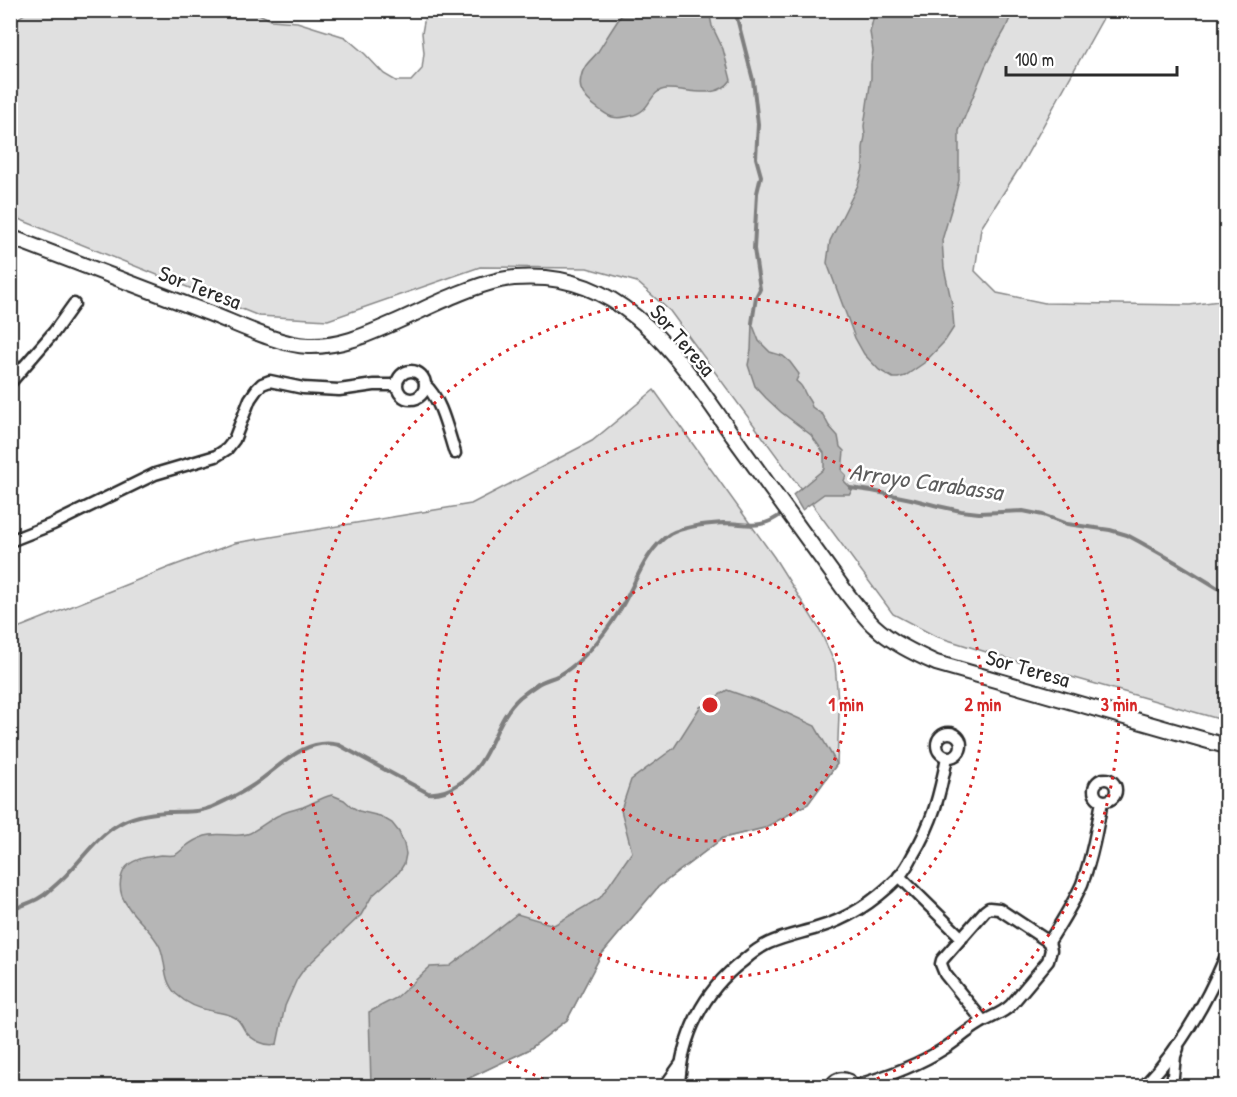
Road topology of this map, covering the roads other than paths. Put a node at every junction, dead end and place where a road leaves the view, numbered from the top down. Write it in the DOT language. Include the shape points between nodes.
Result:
graph roads {
  1 [pos="10,237"];
  2 [pos="74,304"];
  3 [pos="10,383"];
  4 [pos="425,384"];
  5 [pos="396,385"];
  6 [pos="455,453"];
  7 [pos="10,541"];
  8 [pos="1227,746"];
  9 [pos="947,757"];
  10 [pos="1102,801"];
  11 [pos="900,876"];
  12 [pos="962,938"];
  13 [pos="1049,942"];
  14 [pos="1227,956"];
  15 [pos="982,1021"];
  16 [pos="1181,1039"];
  17 [pos="680,1065"];
  18 [pos="1146,1084"];
  19 [pos="665,1086"];
  20 [pos="679,1086"];
  21 [pos="831,1086"];
  22 [pos="854,1086"];
  23 [pos="1163,1086"];
  24 [pos="1172,1086"];
  1 -- 8 [label="street, Sor Teresa" via="255,331 305,346 335,345 359,338 464,292 508,278 554,279 588,287 640,319 677,359 848,595 885,635 936,663"];
  2 -- 3 [label="street"];
  4 -- 5 [label="street" via="421,375 411,371 401,375"];
  4 -- 5 [label="street" via="421,395 411,399 401,395"];
  4 -- 6 [label="street" via="439,405"];
  5 -- 7 [label="street" via="339,390 270,381 262,384 250,399 234,440 216,456 155,474"];
  9 -- 11 [label="street" via="932,819"];
  10 -- 13 [label="street" via="1084,876 1071,907"];
  11 -- 12 [label="street"];
  11 -- 17 [label="street" via="851,914 768,943 736,966 702,1004"];
  12 -- 13 [label="street" via="985,910 995,908"];
  12 -- 15 [label="street" via="942,960 942,970"];
  13 -- 15 [label="street" via="1048,961 1011,1005"];
  14 -- 16 [label="street" via="1202,1008"];
  15 -- 22 [label="street" via="926,1059"];
  16 -- 18 [label="street"];
  16 -- 24 [label="street"];
  17 -- 19 [label="street"];
  17 -- 20 [label="street"];
  18 -- 23 [label="street"];
  21 -- 22 [label="street" via="841,1078"];
}
